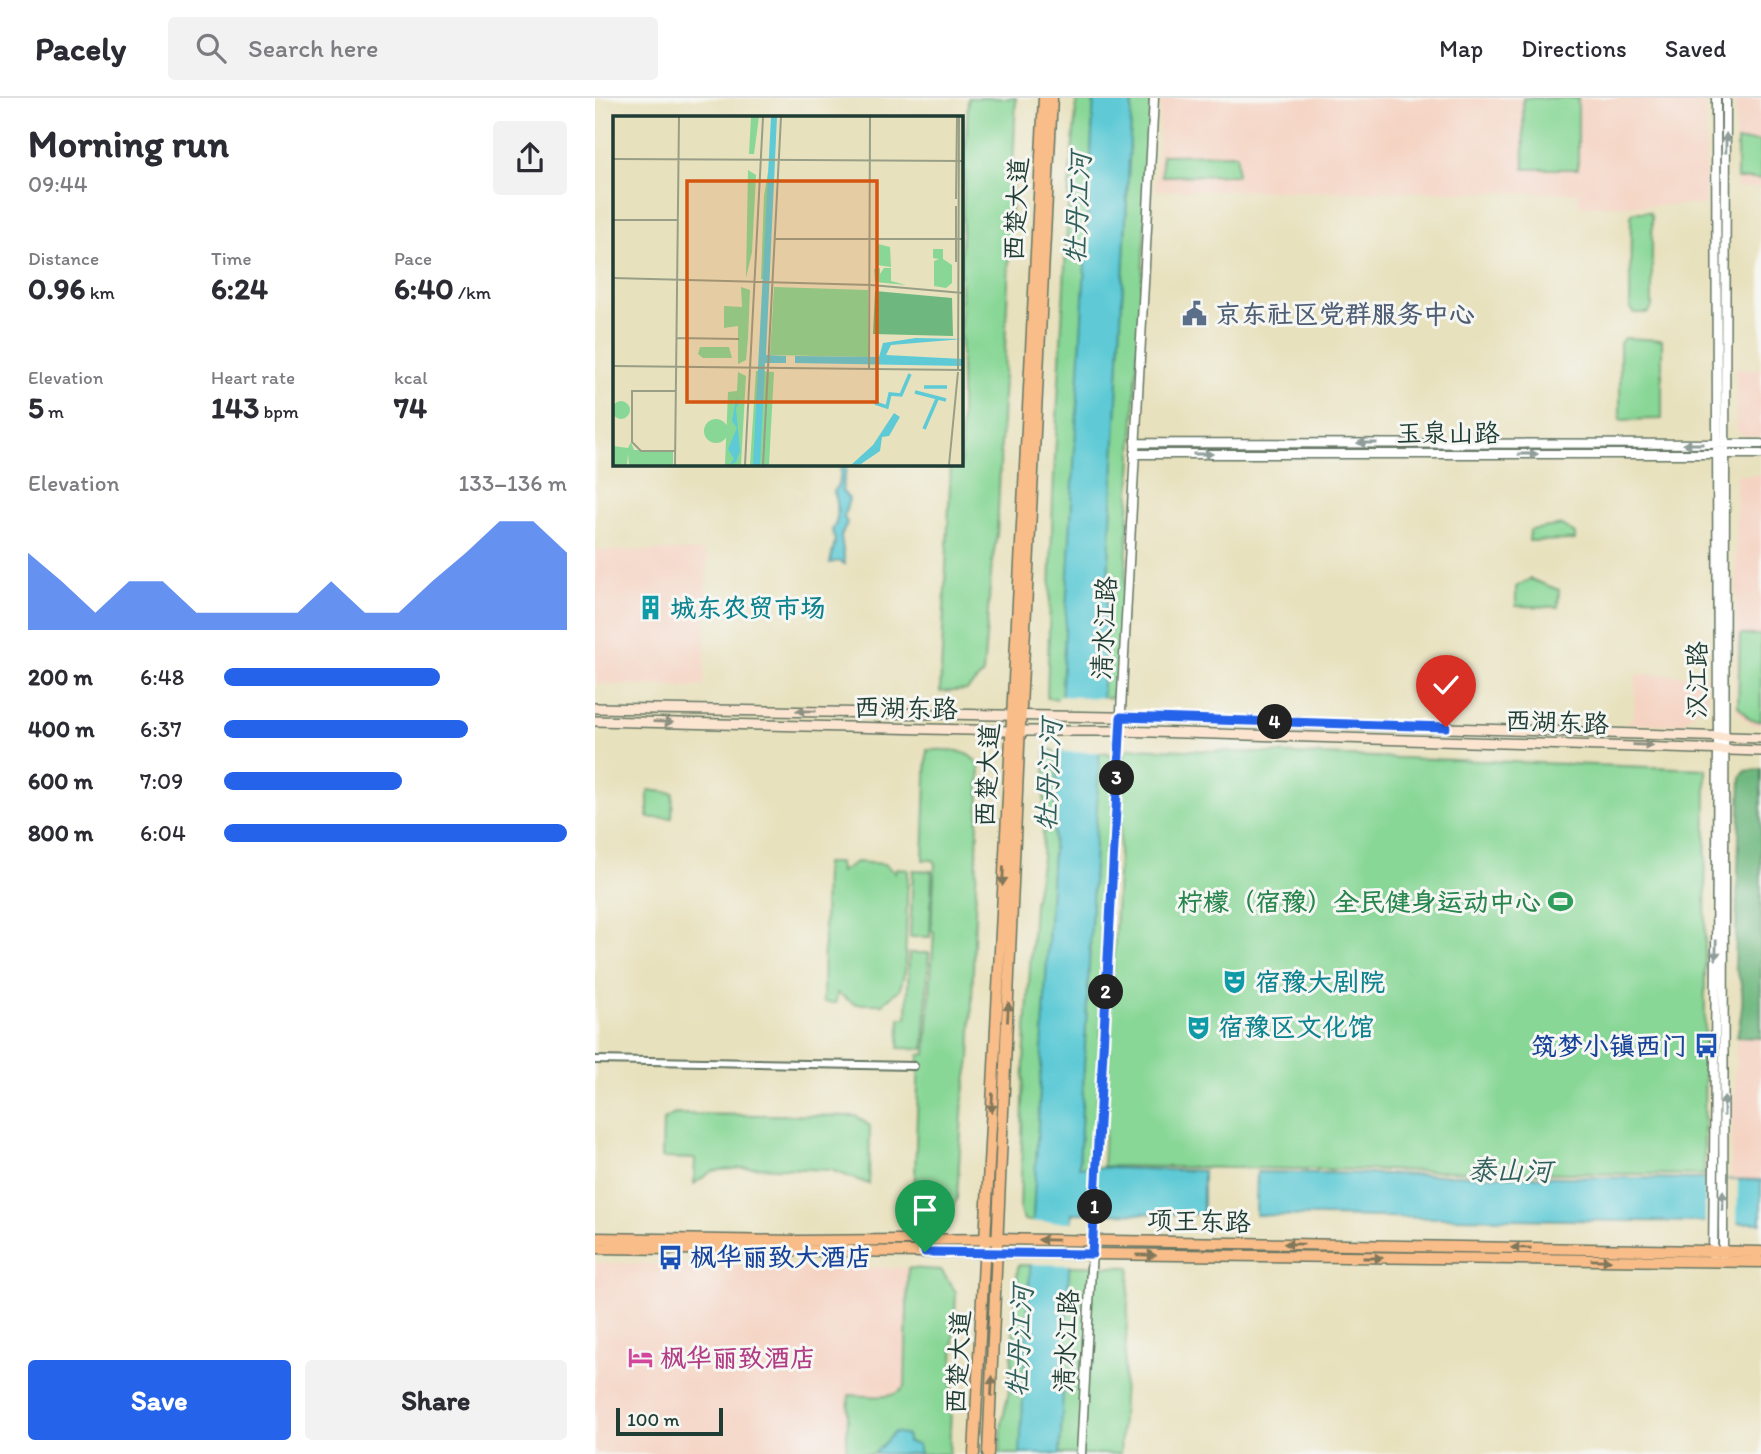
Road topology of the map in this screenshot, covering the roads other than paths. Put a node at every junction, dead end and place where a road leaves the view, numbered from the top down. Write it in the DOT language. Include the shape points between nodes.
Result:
graph roads {
  1 [pos="1044,98"];
  2 [pos="1052,98"];
  3 [pos="1154,98"];
  4 [pos="1716,98"];
  5 [pos="1726,98"];
  6 [pos="1135,443"];
  7 [pos="1722,444"];
  8 [pos="1761,444"];
  9 [pos="1134,454"];
  10 [pos="1722,454"];
  11 [pos="1761,454"];
  12 [pos="595,707"];
  13 [pos="1016,714"];
  14 [pos="1121,717"];
  15 [pos="595,722"];
  16 [pos="1015,731"];
  17 [pos="1120,731"];
  18 [pos="1722,735"];
  19 [pos="1761,738"];
  20 [pos="1722,747"];
  21 [pos="1761,751"];
  22 [pos="595,1060"];
  23 [pos="914,1066"];
  24 [pos="595,1238"];
  25 [pos="985,1239"];
  26 [pos="997,1239"];
  27 [pos="1093,1241"];
  28 [pos="595,1248"];
  29 [pos="1761,1252"];
  30 [pos="985,1253"];
  31 [pos="998,1254"];
  32 [pos="1092,1254"];
  33 [pos="1718,1257"];
  34 [pos="1761,1262"];
  35 [pos="974,1454"];
  36 [pos="988,1454"];
  37 [pos="1081,1454"];
  1 -- 13 [label="main road, 西楚大道"];
  2 -- 13 [label="main road, 西楚大道"];
  3 -- 6 [label="street, 清水江路"];
  4 -- 7 [label="street, 汉江路"];
  7 -- 5 [label="street, 汉江路, one-way"];
  7 -- 6 [label="street, 玉泉山路, one-way"];
  6 -- 9 [label="street, 清水江路"];
  7 -- 8 [label="street, 玉泉山路"];
  7 -- 10 [label="street, 汉江路"];
  9 -- 10 [label="street, 玉泉山路, one-way"];
  9 -- 14 [label="street, 清水江路"];
  10 -- 11 [label="street, 玉泉山路"];
  10 -- 18 [label="street, 汉江路"];
  13 -- 12 [label="main road, 西湖东路, one-way"];
  13 -- 14 [label="main road, 西湖东路"];
  13 -- 16 [label="main road, 西楚大道"];
  14 -- 17 [label="street, 清水江路"];
  14 -- 18 [label="main road, 西湖东路"];
  15 -- 16 [label="main road, 西湖东路, one-way"];
  16 -- 17 [label="main road, 西湖东路"];
  16 -- 25 [label="main road, 西楚大道, one-way"];
  26 -- 16 [label="main road, 西楚大道, one-way"];
  17 -- 20 [label="main road, 西湖东路, one-way"];
  17 -- 27 [label="street, 清水江路"];
  18 -- 19 [label="main road, 西湖东路"];
  18 -- 20 [label="street, 汉江路"];
  20 -- 21 [label="main road, 西湖东路"];
  33 -- 20 [label="street, 汉江路, one-way" via="1724,1174"];
  20 -- 33 [label="street, 汉江路, one-way" via="1713,1175"];
  22 -- 23 [label="street"];
  24 -- 25 [label="main road, 项王东路"];
  25 -- 26 [label="main road, 项王东路"];
  25 -- 30 [label="main road, 西楚大道"];
  27 -- 26 [label="main road, 项王东路, one-way"];
  26 -- 31 [label="main road, 西楚大道"];
  27 -- 32 [label="street, 清水江路"];
  33 -- 27 [label="main road, 项王东路, one-way"];
  28 -- 30 [label="main road, 项王东路"];
  29 -- 33 [label="main road, 项王东路"];
  30 -- 31 [label="main road, 项王东路"];
  30 -- 35 [label="main road, 西楚大道"];
  31 -- 32 [label="main road, 项王东路"];
  36 -- 31 [label="main road, 西楚大道, one-way"];
  32 -- 33 [label="main road, 项王东路, one-way"];
  32 -- 37 [label="street, 清水江路"];
  33 -- 34 [label="main road, 项王东路"];
}
